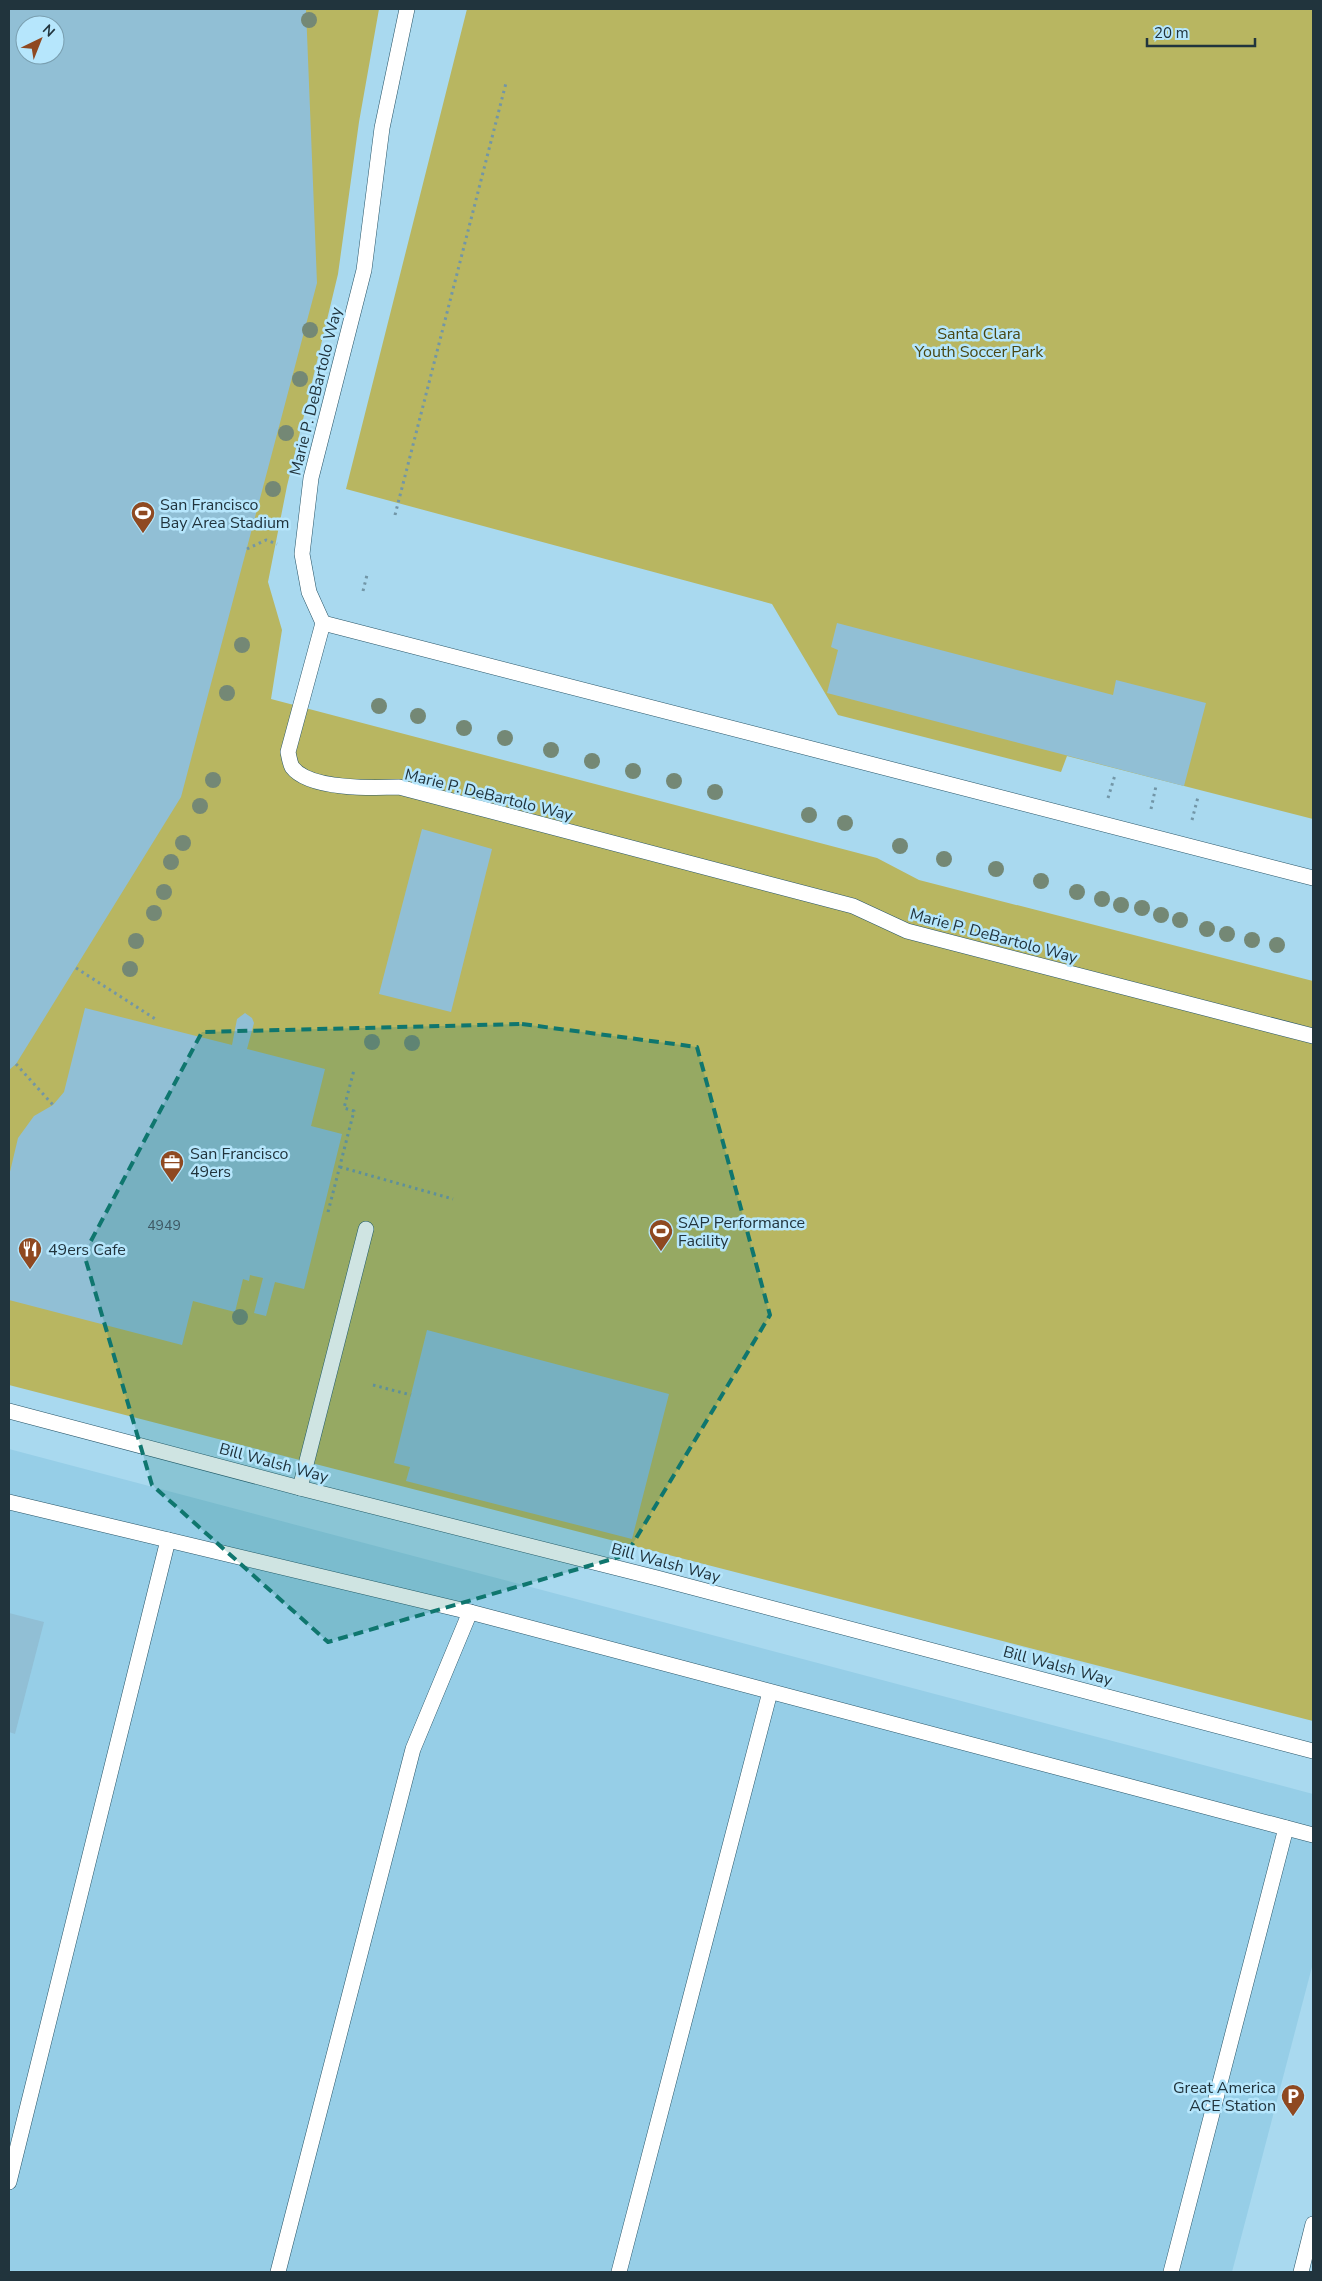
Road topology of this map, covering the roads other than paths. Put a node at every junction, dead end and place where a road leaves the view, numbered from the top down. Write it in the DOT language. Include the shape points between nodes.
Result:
graph roads {
  1 [pos="407,9"];
  2 [pos="323,623"];
  3 [pos="1313,878"];
  4 [pos="1313,1036"];
  5 [pos="366,1228"];
  6 [pos="9,1411"];
  7 [pos="300,1488"];
  8 [pos="9,1502"];
  9 [pos="168,1540"];
  10 [pos="470,1612"];
  11 [pos="770,1692"];
  12 [pos="1313,1751"];
  13 [pos="1286,1828"];
  14 [pos="1313,1835"];
  15 [pos="9,2182"];
  16 [pos="1313,2224"];
  17 [pos="278,2272"];
  18 [pos="619,2272"];
  19 [pos="1171,2272"];
  20 [pos="1301,2272"];
  1 -- 2 [label="lane, Marie P. DeBartolo Way" via="382,128 364,270 311,478 302,554 309,592"];
  2 -- 3 [label="lane"];
  2 -- 4 [label="lane, Marie P. DeBartolo Way" via="288,752 291,766 302,776 348,788 399,787 854,906 907,931"];
  5 -- 7 [label="lane"];
  6 -- 7 [label="lane, Bill Walsh Way"];
  7 -- 12 [label="lane, Bill Walsh Way" via="657,1578"];
  8 -- 9 [label="lane"];
  9 -- 10 [label="lane"];
  9 -- 15 [label="lane"];
  10 -- 11 [label="lane"];
  10 -- 17 [label="lane" via="413,1749"];
  11 -- 13 [label="lane"];
  11 -- 18 [label="lane"];
  13 -- 14 [label="lane"];
  13 -- 19 [label="lane"];
  16 -- 20 [label="lane"];
}
